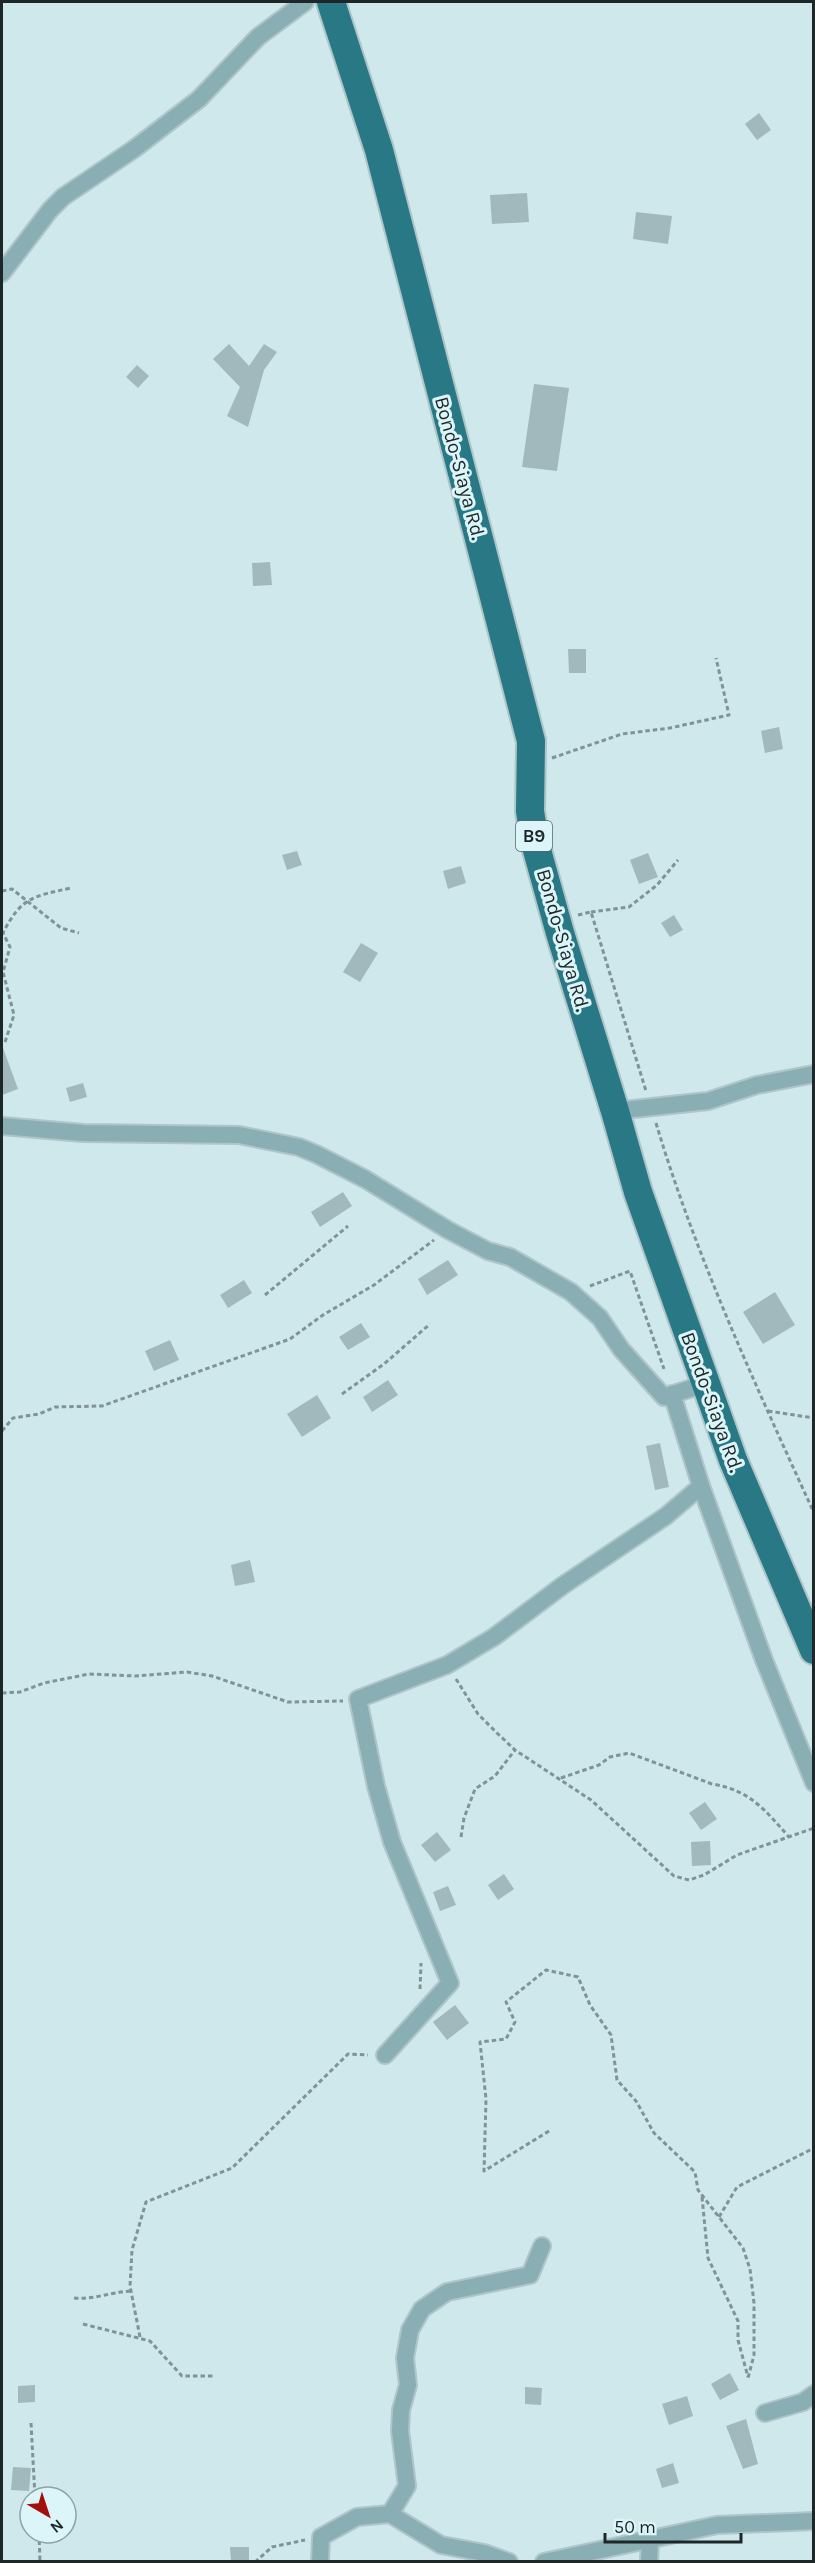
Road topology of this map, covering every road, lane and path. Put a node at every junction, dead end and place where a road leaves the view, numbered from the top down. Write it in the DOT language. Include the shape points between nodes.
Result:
graph roads {
  1 [pos="305,2"];
  2 [pos="331,2"];
  3 [pos="2,273"];
  4 [pos="716,658"];
  5 [pos="531,765"];
  6 [pos="678,860"];
  7 [pos="71,888"];
  8 [pos="2,891"];
  9 [pos="28,900"];
  10 [pos="591,912"];
  11 [pos="556,920"];
  12 [pos="79,933"];
  13 [pos="5,1042"];
  14 [pos="813,1074"];
  15 [pos="651,1107"];
  16 [pos="615,1111"];
  17 [pos="2,1126"];
  18 [pos="348,1226"];
  19 [pos="448,1230"];
  20 [pos="571,1292"];
  21 [pos="265,1295"];
  22 [pos="430,1324"];
  23 [pos="705,1384"];
  24 [pos="342,1394"];
  25 [pos="672,1394"];
  26 [pos="768,1412"];
  27 [pos="813,1418"];
  28 [pos="2,1431"];
  29 [pos="701,1486"];
  30 [pos="813,1513"];
  31 [pos="813,1650"];
  32 [pos="447,1665"];
  33 [pos="2,1694"];
  34 [pos="358,1699"];
  35 [pos="515,1750"];
  36 [pos="560,1779"];
  37 [pos="813,1784"];
  38 [pos="813,1827"];
  39 [pos="461,1837"];
  40 [pos="789,1837"];
  41 [pos="432,1939"];
  42 [pos="419,2018"];
  43 [pos="385,2055"];
  44 [pos="549,2131"];
  45 [pos="813,2148"];
  46 [pos="702,2195"];
  47 [pos="719,2217"];
  48 [pos="542,2246"];
  49 [pos="130,2291"];
  50 [pos="74,2298"];
  51 [pos="83,2324"];
  52 [pos="140,2337"];
  53 [pos="214,2376"];
  54 [pos="813,2394"];
  55 [pos="765,2413"];
  56 [pos="31,2423"];
  57 [pos="34,2485"];
  58 [pos="390,2514"];
  59 [pos="813,2521"];
  60 [pos="321,2537"];
  61 [pos="650,2538"];
  62 [pos="39,2545"];
  63 [pos="40,2562"];
  64 [pos="255,2562"];
  65 [pos="320,2562"];
  66 [pos="509,2562"];
  67 [pos="544,2562"];
  68 [pos="649,2562"];
  1 -- 3 [label="street" via="258,36 199,99 63,197"];
  2 -- 5 [label="highway, Bondo-Siaya Rd. / B9" via="379,150 531,741"];
  4 -- 5 [label="path" via="729,715 622,735"];
  5 -- 11 [label="highway, Bondo-Siaya Rd. / B9" via="530,811 535,843"];
  6 -- 10 [label="path" via="657,885 629,907"];
  7 -- 9 [label="path"];
  8 -- 9 [label="path" via="12,889"];
  9 -- 12 [label="path" via="62,928"];
  9 -- 13 [label="path" via="11,916 3,933 10,948 3,972 14,1015"];
  10 -- 11 [label="path"];
  10 -- 15 [label="path"];
  11 -- 16 [label="highway, Bondo-Siaya Rd. / B9"];
  14 -- 15 [label="street" via="757,1085 708,1101"];
  15 -- 16 [label="street"];
  15 -- 26 [label="path" via="676,1190"];
  16 -- 23 [label="highway, Bondo-Siaya Rd. / B9" via="638,1192"];
  17 -- 19 [label="street" via="82,1133 239,1135 299,1147 365,1179"];
  18 -- 21 [label="path"];
  19 -- 20 [label="street" via="488,1251 510,1257"];
  19 -- 28 [label="path" via="374,1285 290,1339 102,1406 54,1407 13,1419"];
  20 -- 25 [label="street" via="600,1318 621,1349 664,1397"];
  20 -- 25 [label="path" via="630,1271"];
  22 -- 24 [label="path"];
  23 -- 25 [label="street"];
  23 -- 31 [label="highway, Bondo-Siaya Rd. / B9" via="758,1525"];
  25 -- 29 [label="street"];
  26 -- 27 [label="path"];
  26 -- 30 [label="path"];
  29 -- 32 [label="street" via="666,1516 494,1637"];
  29 -- 37 [label="street"];
  32 -- 34 [label="street"];
  32 -- 35 [label="path" via="477,1714"];
  33 -- 34 [label="path" via="89,1674 187,1672 212,1676 288,1702"];
  34 -- 41 [label="street" via="392,1842"];
  35 -- 36 [label="path"];
  35 -- 39 [label="path" via="495,1776 475,1789"];
  36 -- 40 [label="path" via="629,1753 756,1800"];
  36 -- 40 [label="path" via="622,1827 674,1876 688,1880 736,1855"];
  38 -- 40 [label="path"];
  41 -- 42 [label="path" via="422,1962"];
  41 -- 42 [label="street" via="450,1983"];
  42 -- 43 [label="street"];
  43 -- 49 [label="path" via="348,2054 232,2168 146,2202 132,2250"];
  44 -- 46 [label="path" via="484,2171 486,2099 480,2042 506,2039 515,2022 506,2002 546,1970 578,1977 590,2005 611,2035 617,2080 636,2101 654,2133 695,2172"];
  45 -- 47 [label="path" via="737,2187"];
  46 -- 47 [label="path"];
  46 -- 47 [label="path" via="708,2258 738,2321 738,2340 748,2378 754,2355 750,2269 743,2248"];
  48 -- 58 [label="street" via="530,2275 447,2292 422,2309 410,2330 405,2358 408,2385 400,2431 407,2487"];
  49 -- 50 [label="path" via="87,2300"];
  49 -- 52 [label="path"];
  51 -- 52 [label="path"];
  52 -- 53 [label="path" via="150,2341 182,2376"];
  54 -- 55 [label="street" via="802,2403"];
  56 -- 57 [label="path"];
  58 -- 60 [label="street" via="357,2517"];
  58 -- 66 [label="street" via="441,2545"];
  59 -- 61 [label="street" via="717,2525"];
  60 -- 64 [label="path" via="272,2547"];
  60 -- 65 [label="street"];
  61 -- 67 [label="street"];
  61 -- 68 [label="street"];
  62 -- 63 [label="path"];
}
